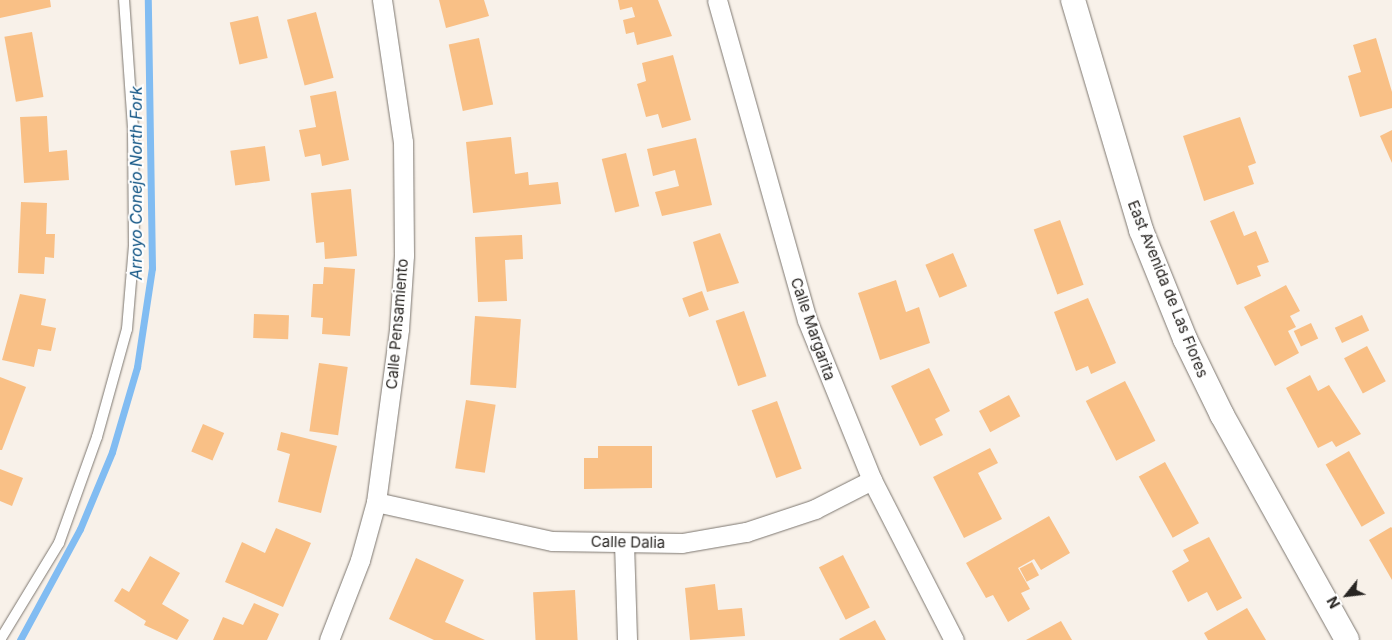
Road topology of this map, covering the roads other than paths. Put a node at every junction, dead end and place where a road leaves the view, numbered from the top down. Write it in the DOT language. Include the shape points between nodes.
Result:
graph roads {
  1 [pos="124,0"];
  2 [pos="382,0"];
  3 [pos="717,0"];
  4 [pos="1073,0"];
  5 [pos="872,480"];
  6 [pos="376,502"];
  7 [pos="624,543"];
  8 [pos="0,640"];
  9 [pos="329,640"];
  10 [pos="628,640"];
  11 [pos="954,640"];
  12 [pos="1347,640"];
  1 -- 8 [label="lane" via="133,128 134,246 127,329 97,438 59,543"];
  2 -- 6 [label="street, Calle Pensamiento" via="403,142 404,255"];
  3 -- 5 [label="street, Calle Margarita" via="807,320"];
  4 -- 12 [label="street, East Avenida de Las Flores" via="1141,230 1185,339 1226,424"];
  5 -- 7 [label="street, Calle Dalia" via="815,509 746,532 682,543"];
  5 -- 11 [label="street, Calle Margarita"];
  6 -- 7 [label="street, Calle Dalia" via="552,540"];
  6 -- 9 [label="street, Calle Pensamiento" via="360,560"];
  7 -- 10 [label="street"];
}
